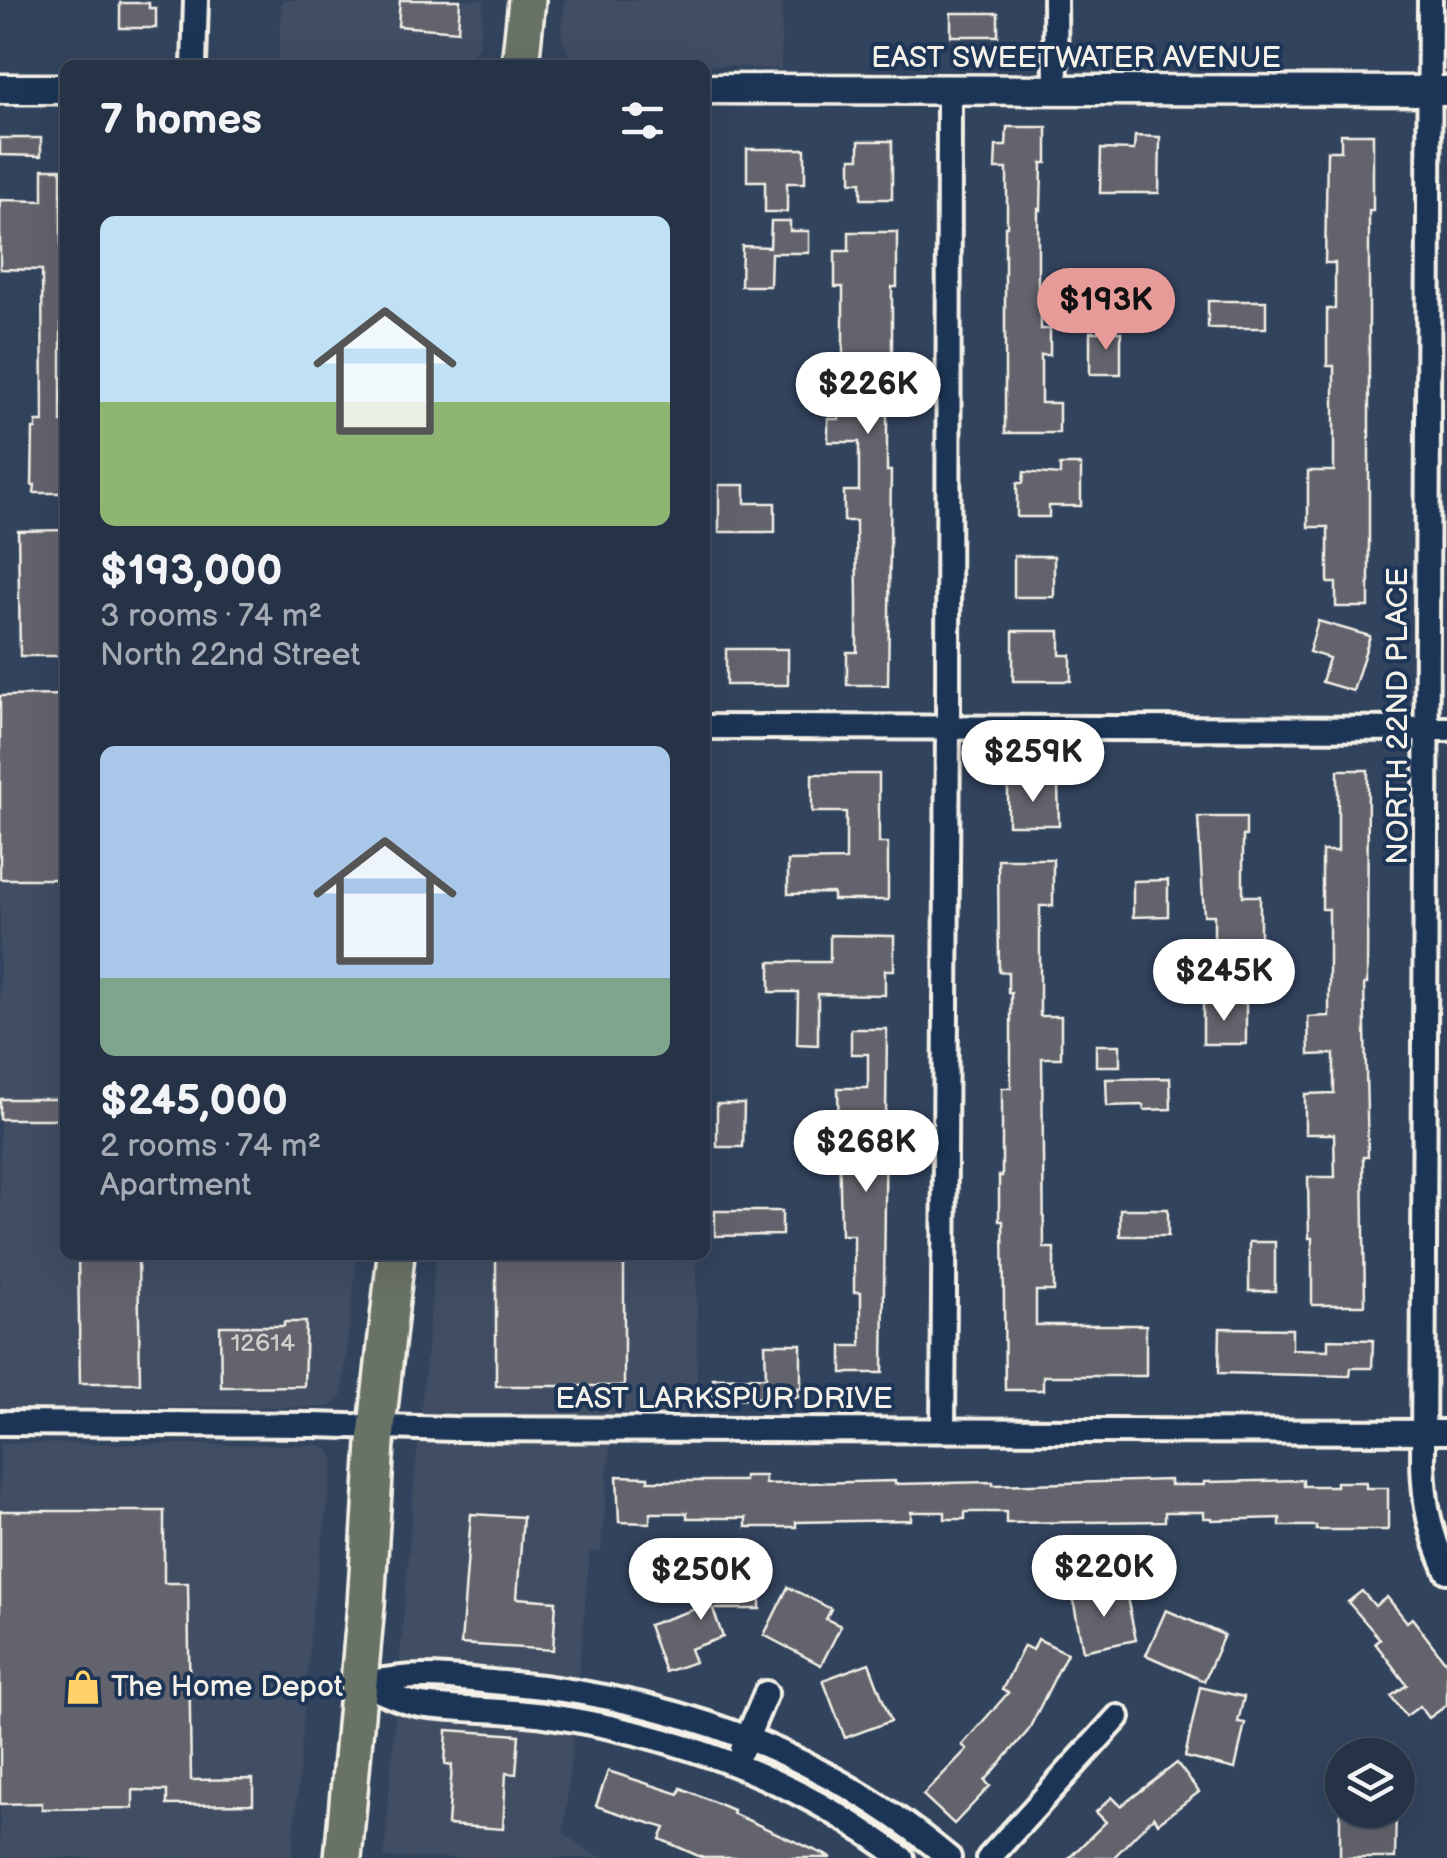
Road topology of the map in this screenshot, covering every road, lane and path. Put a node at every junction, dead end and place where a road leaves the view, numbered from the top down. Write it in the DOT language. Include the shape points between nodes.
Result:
graph roads {
  1 [pos="196,0"];
  2 [pos="526,0"];
  3 [pos="1055,0"];
  4 [pos="1430,0"];
  5 [pos="194,60"];
  6 [pos="520,60"];
  7 [pos="0,89"];
  8 [pos="60,89"];
  9 [pos="1056,89"];
  10 [pos="710,90"];
  11 [pos="949,90"];
  12 [pos="1439,91"];
  13 [pos="710,727"];
  14 [pos="948,728"];
  15 [pos="1437,729"];
  16 [pos="395,1260"];
  17 [pos="0,1424"];
  18 [pos="377,1427"];
  19 [pos="943,1430"];
  20 [pos="1435,1432"];
  21 [pos="1447,1572"];
  22 [pos="360,1683"];
  23 [pos="766,1693"];
  24 [pos="1118,1717"];
  25 [pos="747,1737"];
  26 [pos="736,1764"];
  27 [pos="343,1858"];
  28 [pos="902,1858"];
  29 [pos="949,1858"];
  30 [pos="989,1858"];
  1 -- 5 [label="street"];
  2 -- 6 [label="main road"];
  3 -- 9 [label="street"];
  4 -- 12 [label="street, NORTH 22ND PLACE"];
  7 -- 8 [label="street"];
  9 -- 11 [label="street, EAST SWEETWATER AVENUE"];
  9 -- 12 [label="street, EAST SWEETWATER AVENUE"];
  10 -- 11 [label="street, EAST SWEETWATER AVENUE"];
  11 -- 14 [label="street"];
  12 -- 15 [label="street, NORTH 22ND PLACE"];
  13 -- 14 [label="street"];
  14 -- 15 [label="street"];
  14 -- 19 [label="street"];
  15 -- 20 [label="street, NORTH 22ND PLACE"];
  16 -- 18 [label="main road"];
  17 -- 18 [label="street, EAST LARKSPUR DRIVE"];
  18 -- 19 [label="street, EAST LARKSPUR DRIVE"];
  18 -- 22 [label="main road"];
  19 -- 20 [label="street, EAST LARKSPUR DRIVE"];
  20 -- 21 [label="street, NORTH 22ND PLACE" via="1424,1496"];
  22 -- 25 [label="street" via="419,1676 549,1687 649,1705"];
  22 -- 26 [label="street" via="417,1704 592,1723"];
  22 -- 27 [label="main road"];
  23 -- 25 [label="street"];
  24 -- 30 [label="street"];
  25 -- 26 [label="street"];
  25 -- 29 [label="street" via="856,1792"];
  26 -- 28 [label="street" via="814,1800"];
}
